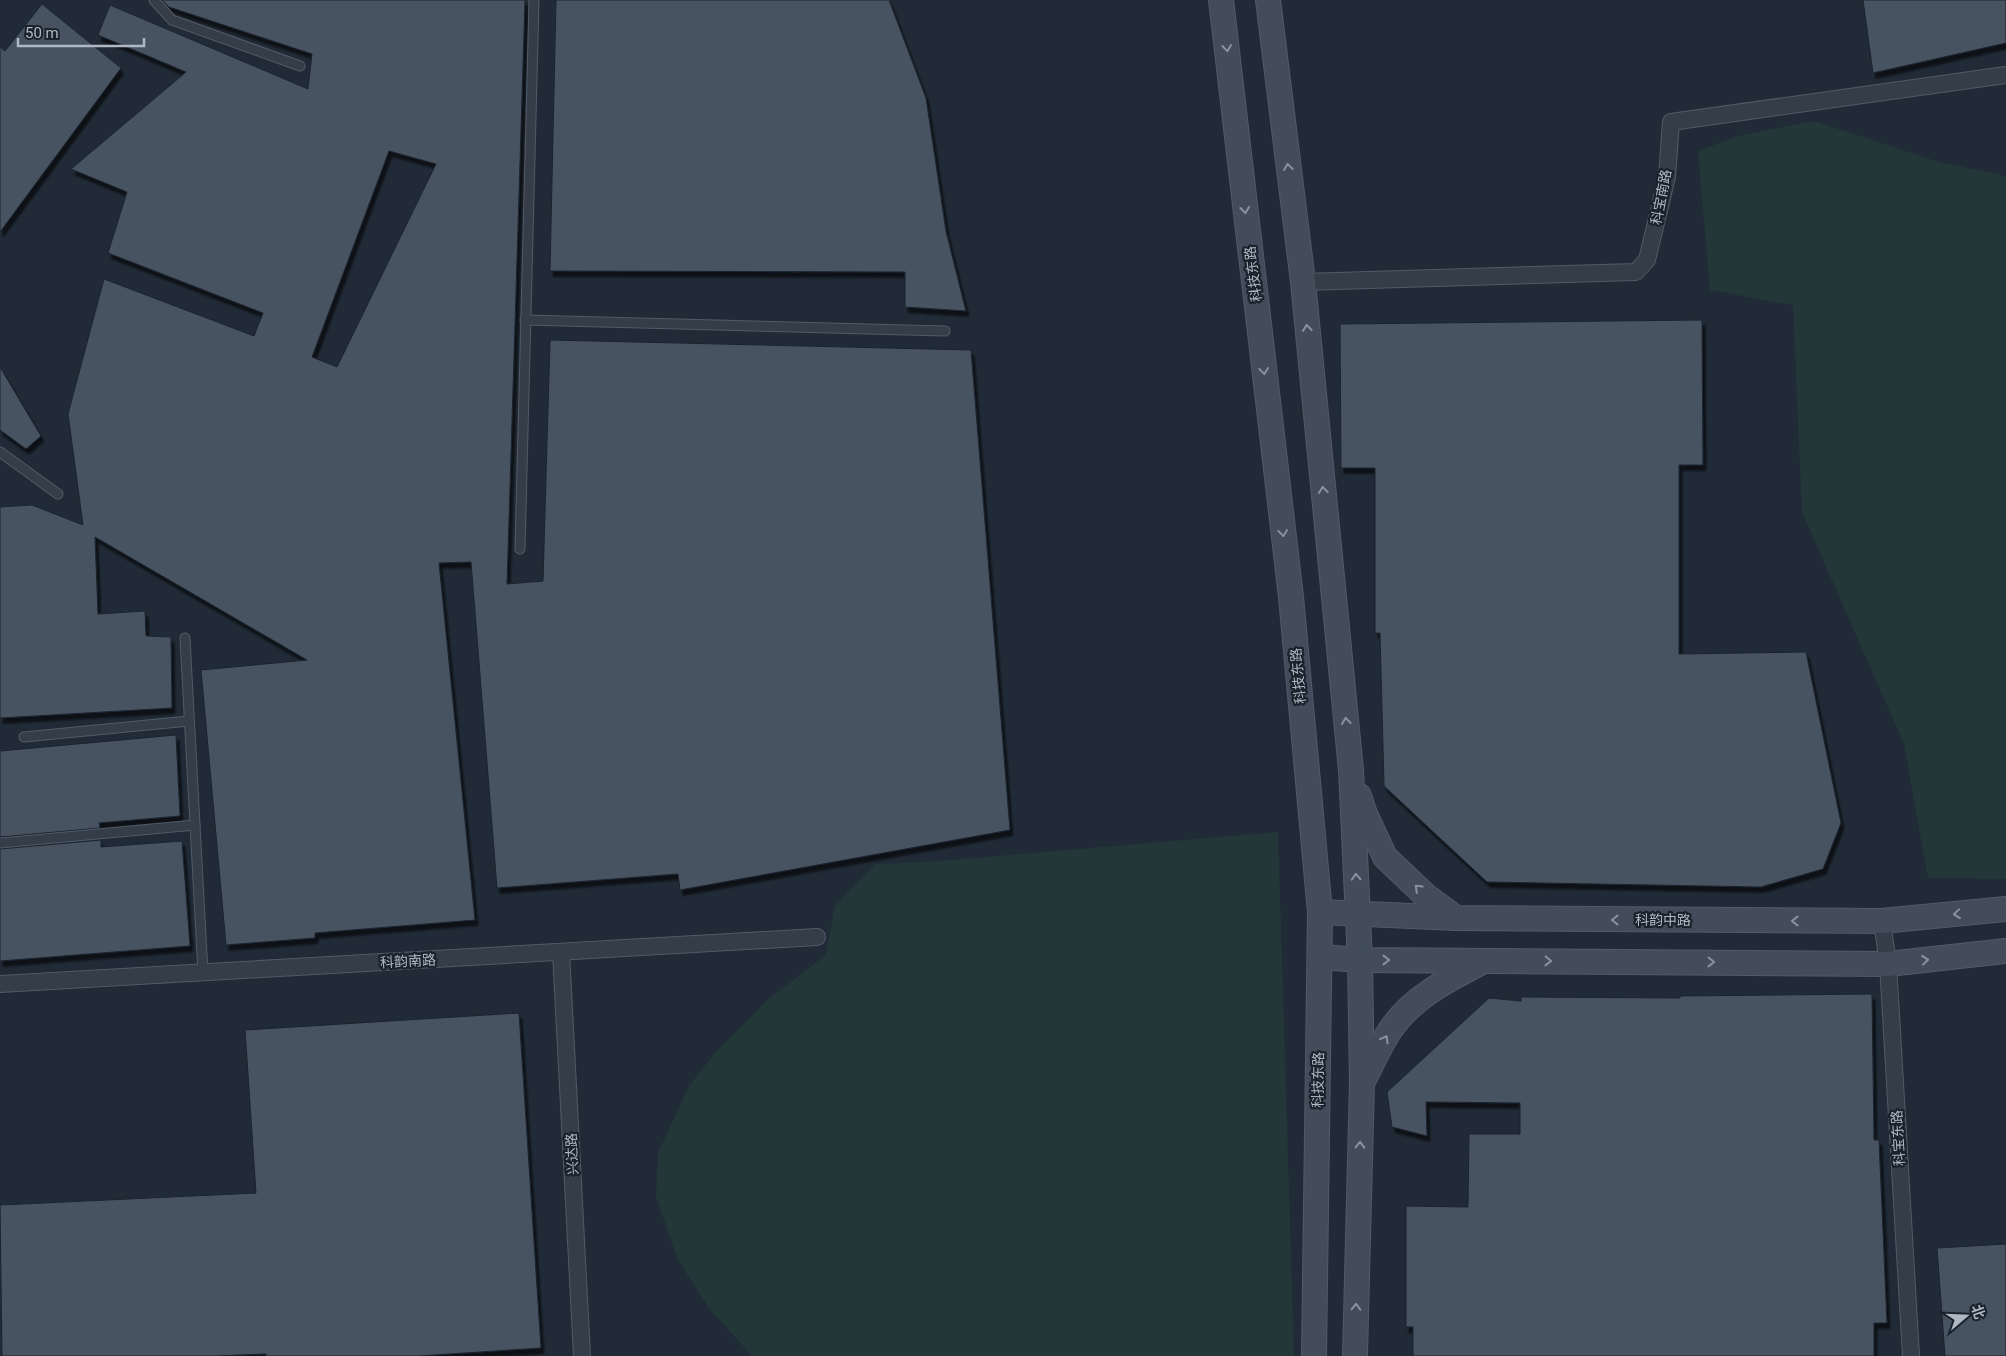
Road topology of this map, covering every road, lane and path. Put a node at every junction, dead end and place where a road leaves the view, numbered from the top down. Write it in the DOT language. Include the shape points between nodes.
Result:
graph roads {
  1 [pos="154,0"];
  2 [pos="534,0"];
  3 [pos="1222,0"];
  4 [pos="1268,0"];
  5 [pos="300,66"];
  6 [pos="2006,75"];
  7 [pos="1303,282"];
  8 [pos="525,320"];
  9 [pos="945,331"];
  10 [pos="0,452"];
  11 [pos="58,494"];
  12 [pos="520,549"];
  13 [pos="185,638"];
  14 [pos="189,721"];
  15 [pos="24,737"];
  16 [pos="1351,770"];
  17 [pos="195,825"];
  18 [pos="0,842"];
  19 [pos="2006,909"];
  20 [pos="1320,912"];
  21 [pos="1358,914"];
  22 [pos="1456,918"];
  23 [pos="1882,921"];
  24 [pos="817,937"];
  25 [pos="2006,951"];
  26 [pos="561,952"];
  27 [pos="1320,957"];
  28 [pos="1360,960"];
  29 [pos="1485,960"];
  30 [pos="1888,964"];
  31 [pos="203,973"];
  32 [pos="0,984"];
  33 [pos="1362,1082"];
  34 [pos="582,1356"];
  35 [pos="1314,1356"];
  36 [pos="1355,1356"];
  37 [pos="1911,1356"];
  1 -- 5 [label="lane" via="172,20"];
  2 -- 8 [label="lane"];
  3 -- 20 [label="main road, 科技东路, one-way" via="1290,597"];
  7 -- 4 [label="main road, one-way"];
  6 -- 7 [label="street, 科宝南路" via="1671,122 1667,177 1647,260 1636,272"];
  16 -- 7 [label="main road, one-way"];
  8 -- 9 [label="lane"];
  8 -- 12 [label="lane"];
  10 -- 11 [label="lane"];
  13 -- 14 [label="lane"];
  14 -- 15 [label="lane"];
  14 -- 17 [label="lane"];
  21 -- 16 [label="main road, one-way"];
  22 -- 16 [label="main road, one-way" via="1426,896 1386,858 1365,814"];
  17 -- 18 [label="lane"];
  17 -- 31 [label="lane"];
  19 -- 23 [label="main road, 科韵中路, one-way"];
  20 -- 21 [label="main road, 科韵中路"];
  20 -- 27 [label="main road, 科技东路"];
  21 -- 22 [label="main road, 科韵中路"];
  21 -- 28 [label="main road"];
  23 -- 22 [label="main road, 科韵中路, one-way"];
  23 -- 30 [label="street, 科宝东路"];
  24 -- 26 [label="street, 科韵南路"];
  30 -- 25 [label="main road, one-way"];
  26 -- 31 [label="street, 科韵南路"];
  26 -- 34 [label="street, 兴达路"];
  27 -- 28 [label="main road"];
  27 -- 35 [label="main road, 科技东路"];
  28 -- 29 [label="main road, one-way"];
  28 -- 33 [label="main road"];
  29 -- 30 [label="main road, one-way"];
  33 -- 29 [label="main road, one-way" via="1391,1029 1413,1004 1446,980"];
  30 -- 37 [label="street, 科宝东路"];
  31 -- 32 [label="street, 科韵南路"];
  36 -- 33 [label="main road, one-way"];
}
